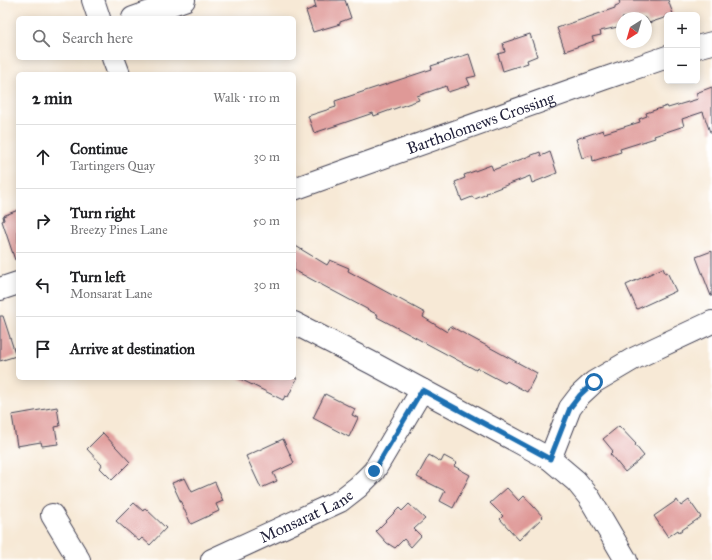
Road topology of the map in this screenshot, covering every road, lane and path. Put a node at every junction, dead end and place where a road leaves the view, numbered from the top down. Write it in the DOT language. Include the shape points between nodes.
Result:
graph roads {
  1 [pos="93,0"];
  2 [pos="184,0"];
  3 [pos="98,16"];
  4 [pos="138,16"];
  5 [pos="712,42"];
  6 [pos="700,47"];
  7 [pos="664,58"];
  8 [pos="114,60"];
  9 [pos="118,72"];
  10 [pos="296,188"];
  11 [pos="16,284"];
  12 [pos="0,289"];
  13 [pos="712,322"];
  14 [pos="296,324"];
  15 [pos="422,390"];
  16 [pos="550,459"];
  17 [pos="52,515"];
  18 [pos="79,560"];
  19 [pos="212,560"];
  20 [pos="626,560"];
  1 -- 3 [label="street"];
  2 -- 4 [label="street"];
  5 -- 6 [label="street"];
  7 -- 10 [label="street, Bartholomews Crossing"];
  8 -- 9 [label="street"];
  11 -- 12 [label="street"];
  13 -- 16 [label="street" via="633,359 594,382 570,408"];
  14 -- 15 [label="street"];
  15 -- 16 [label="street"];
  15 -- 19 [label="street, Monsarat Lane" via="374,471 358,487 340,501"];
  16 -- 20 [label="street" via="576,481 589,497"];
  17 -- 18 [label="street"];
}
